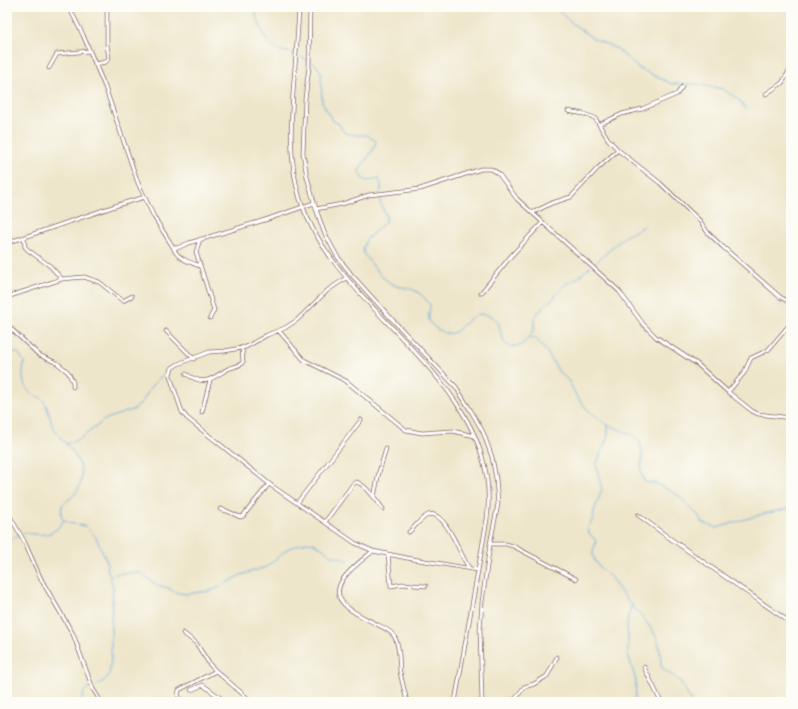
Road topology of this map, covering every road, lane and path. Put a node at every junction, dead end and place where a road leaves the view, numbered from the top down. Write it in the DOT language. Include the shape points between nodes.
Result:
graph roads {
  1 [pos="69,7"];
  2 [pos="107,7"];
  3 [pos="299,7"];
  4 [pos="310,7"];
  5 [pos="89,51"];
  6 [pos="95,64"];
  7 [pos="49,68"];
  8 [pos="791,68"];
  9 [pos="682,87"];
  10 [pos="766,94"];
  11 [pos="568,112"];
  12 [pos="600,124"];
  13 [pos="618,150"];
  14 [pos="145,197"];
  15 [pos="314,203"];
  16 [pos="303,206"];
  17 [pos="316,209"];
  18 [pos="532,213"];
  19 [pos="542,223"];
  20 [pos="24,237"];
  21 [pos="200,239"];
  22 [pos="7,243"];
  23 [pos="173,247"];
  24 [pos="200,266"];
  25 [pos="346,278"];
  26 [pos="62,279"];
  27 [pos="482,293"];
  28 [pos="132,296"];
  29 [pos="7,297"];
  30 [pos="791,303"];
  31 [pos="210,318"];
  32 [pos="791,323"];
  33 [pos="7,325"];
  34 [pos="166,331"];
  35 [pos="279,331"];
  36 [pos="242,347"];
  37 [pos="194,359"];
  38 [pos="186,374"];
  39 [pos="210,380"];
  40 [pos="73,387"];
  41 [pos="728,392"];
  42 [pos="202,412"];
  43 [pos="791,418"];
  44 [pos="361,420"];
  45 [pos="475,436"];
  46 [pos="386,449"];
  47 [pos="269,484"];
  48 [pos="374,498"];
  49 [pos="297,503"];
  50 [pos="220,509"];
  51 [pos="383,509"];
  52 [pos="7,511"];
  53 [pos="638,515"];
  54 [pos="325,522"];
  55 [pos="409,532"];
  56 [pos="490,544"];
  57 [pos="373,551"];
  58 [pos="388,554"];
  59 [pos="469,568"];
  60 [pos="478,570"];
  61 [pos="576,579"];
  62 [pos="426,586"];
  63 [pos="791,623"];
  64 [pos="183,633"];
  65 [pos="557,656"];
  66 [pos="644,667"];
  67 [pos="216,671"];
  68 [pos="191,690"];
  69 [pos="102,702"];
  70 [pos="181,702"];
  71 [pos="226,702"];
  72 [pos="252,702"];
  73 [pos="407,702"];
  74 [pos="455,702"];
  75 [pos="482,702"];
  76 [pos="513,702"];
  77 [pos="661,702"];
  1 -- 5 [label="street"];
  2 -- 6 [label="street" via="109,58 106,62"];
  3 -- 16 [label="street" via="290,136 293,170"];
  4 -- 15 [label="street" via="309,67 302,138 306,171"];
  5 -- 6 [label="street"];
  5 -- 7 [label="street" via="58,54"];
  6 -- 14 [label="street"];
  8 -- 10 [label="street" via="782,83"];
  9 -- 12 [label="street" via="677,94"];
  11 -- 12 [label="street" via="593,117"];
  12 -- 13 [label="street"];
  13 -- 18 [label="street" via="571,197"];
  13 -- 30 [label="street" via="660,183 723,247 780,297"];
  14 -- 20 [label="street"];
  14 -- 23 [label="street"];
  15 -- 16 [label="street"];
  15 -- 17 [label="street"];
  16 -- 21 [label="street"];
  16 -- 25 [label="street" via="324,249"];
  17 -- 18 [label="street" via="369,195 420,189 486,168 498,173 514,196"];
  17 -- 56 [label="street" via="337,256 453,384 483,432 492,457 498,497"];
  18 -- 19 [label="street"];
  19 -- 27 [label="street" via="510,256"];
  19 -- 41 [label="street" via="619,291 652,333 697,364"];
  20 -- 22 [label="street"];
  20 -- 26 [label="street" via="25,247"];
  21 -- 23 [label="street" via="177,248"];
  21 -- 24 [label="street" via="196,252"];
  23 -- 24 [label="street" via="186,261"];
  24 -- 31 [label="street" via="214,310"];
  25 -- 35 [label="street" via="323,294 297,320"];
  25 -- 45 [label="street" via="437,377 458,404"];
  26 -- 28 [label="street" via="84,277 99,282 123,301"];
  26 -- 29 [label="street"];
  32 -- 41 [label="street" via="768,350 751,358 744,373"];
  33 -- 40 [label="street" via="39,355 57,363 68,372"];
  34 -- 37 [label="street"];
  35 -- 36 [label="street"];
  35 -- 45 [label="street" via="304,360 346,380 406,430 452,431"];
  36 -- 37 [label="street" via="209,352"];
  36 -- 39 [label="street" via="241,364"];
  37 -- 47 [label="street" via="175,366 170,374 182,412"];
  38 -- 39 [label="street" via="195,380"];
  39 -- 42 [label="street"];
  41 -- 43 [label="street" via="755,413"];
  44 -- 49 [label="street"];
  45 -- 60 [label="street" via="482,454 489,498"];
  46 -- 48 [label="street"];
  47 -- 49 [label="street"];
  47 -- 50 [label="street" via="243,516"];
  48 -- 51 [label="street"];
  48 -- 54 [label="street" via="359,482 354,483"];
  49 -- 54 [label="street"];
  52 -- 69 [label="street" via="49,594 73,634 93,689"];
  53 -- 63 [label="street"];
  54 -- 57 [label="street" via="355,543"];
  55 -- 59 [label="street" via="426,516 432,514 453,535"];
  56 -- 61 [label="street" via="513,546"];
  56 -- 75 [label="street" via="480,630"];
  57 -- 58 [label="street"];
  57 -- 73 [label="street" via="342,580 339,597 348,608 388,630 394,636"];
  58 -- 59 [label="street"];
  58 -- 62 [label="street" via="391,586"];
  59 -- 60 [label="street"];
  60 -- 74 [label="street"];
  64 -- 67 [label="street" via="196,643"];
  65 -- 76 [label="street" via="547,676 524,687"];
  66 -- 77 [label="street"];
  67 -- 70 [label="street" via="179,690"];
  67 -- 72 [label="street"];
  68 -- 71 [label="street" via="203,685"];
}
